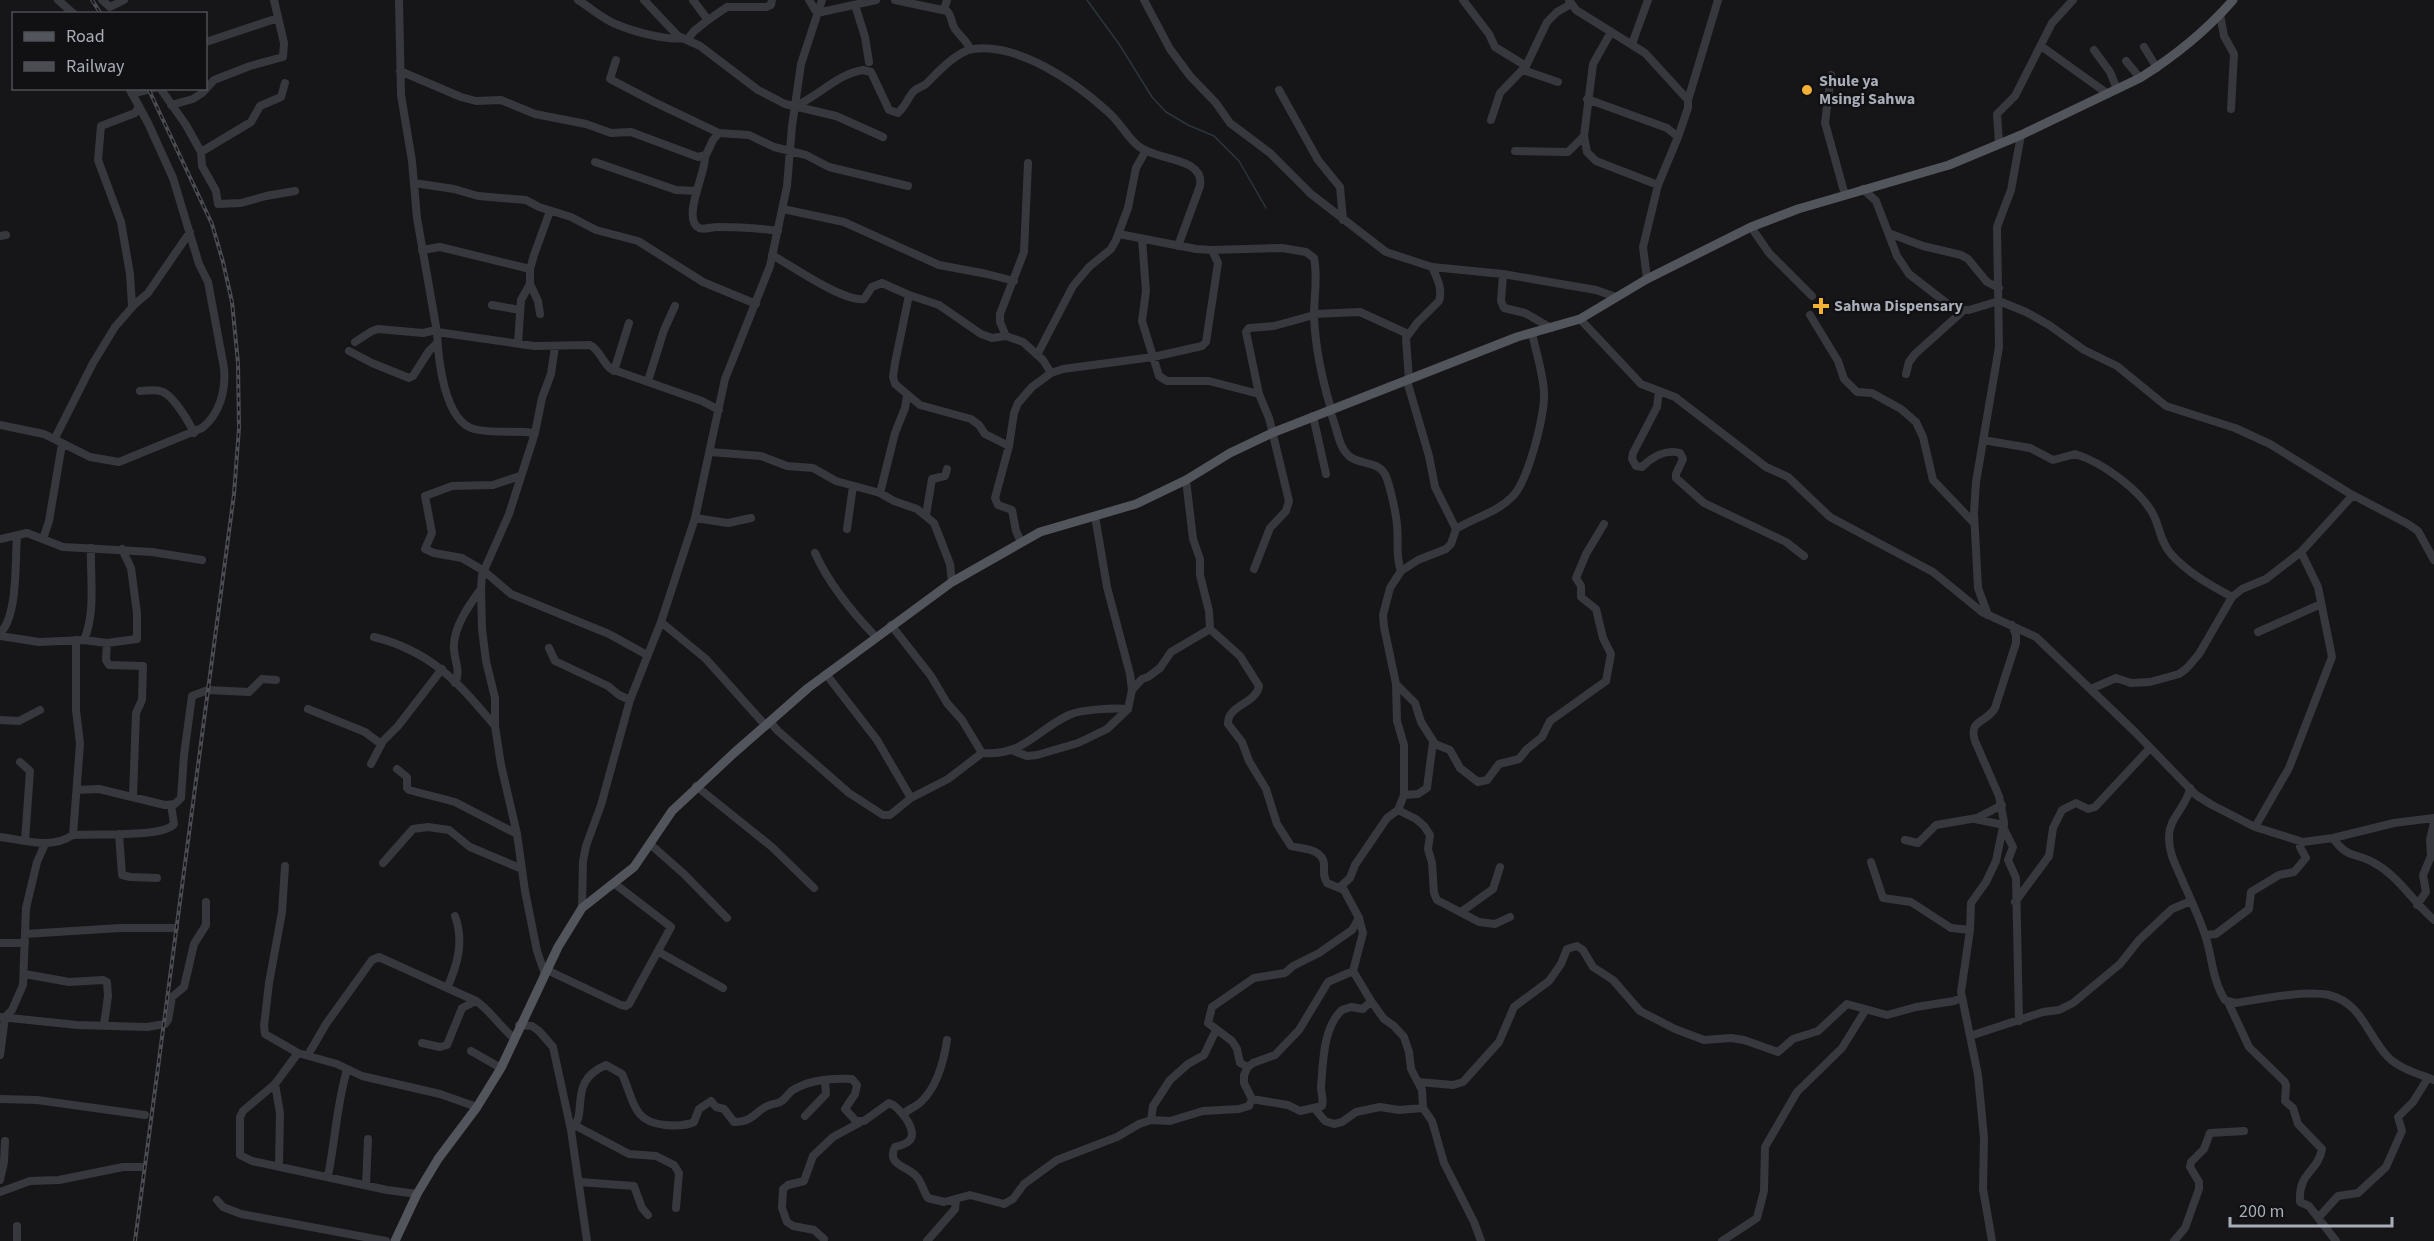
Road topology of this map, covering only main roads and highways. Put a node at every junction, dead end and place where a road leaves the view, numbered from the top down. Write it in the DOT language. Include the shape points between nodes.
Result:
graph roads {
  1 [pos="2233,0"];
  2 [pos="395,1241"];
  1 -- 2 [label="main road" via="2193,40 2157,68 2021,135 1949,165 1751,227 1647,279 1580,319 1532,333 1272,433 1136,504 1040,532 952,582 808,688 696,786 666,818 634,867 582,908 519,1025 501,1068 438,1159"];
}
